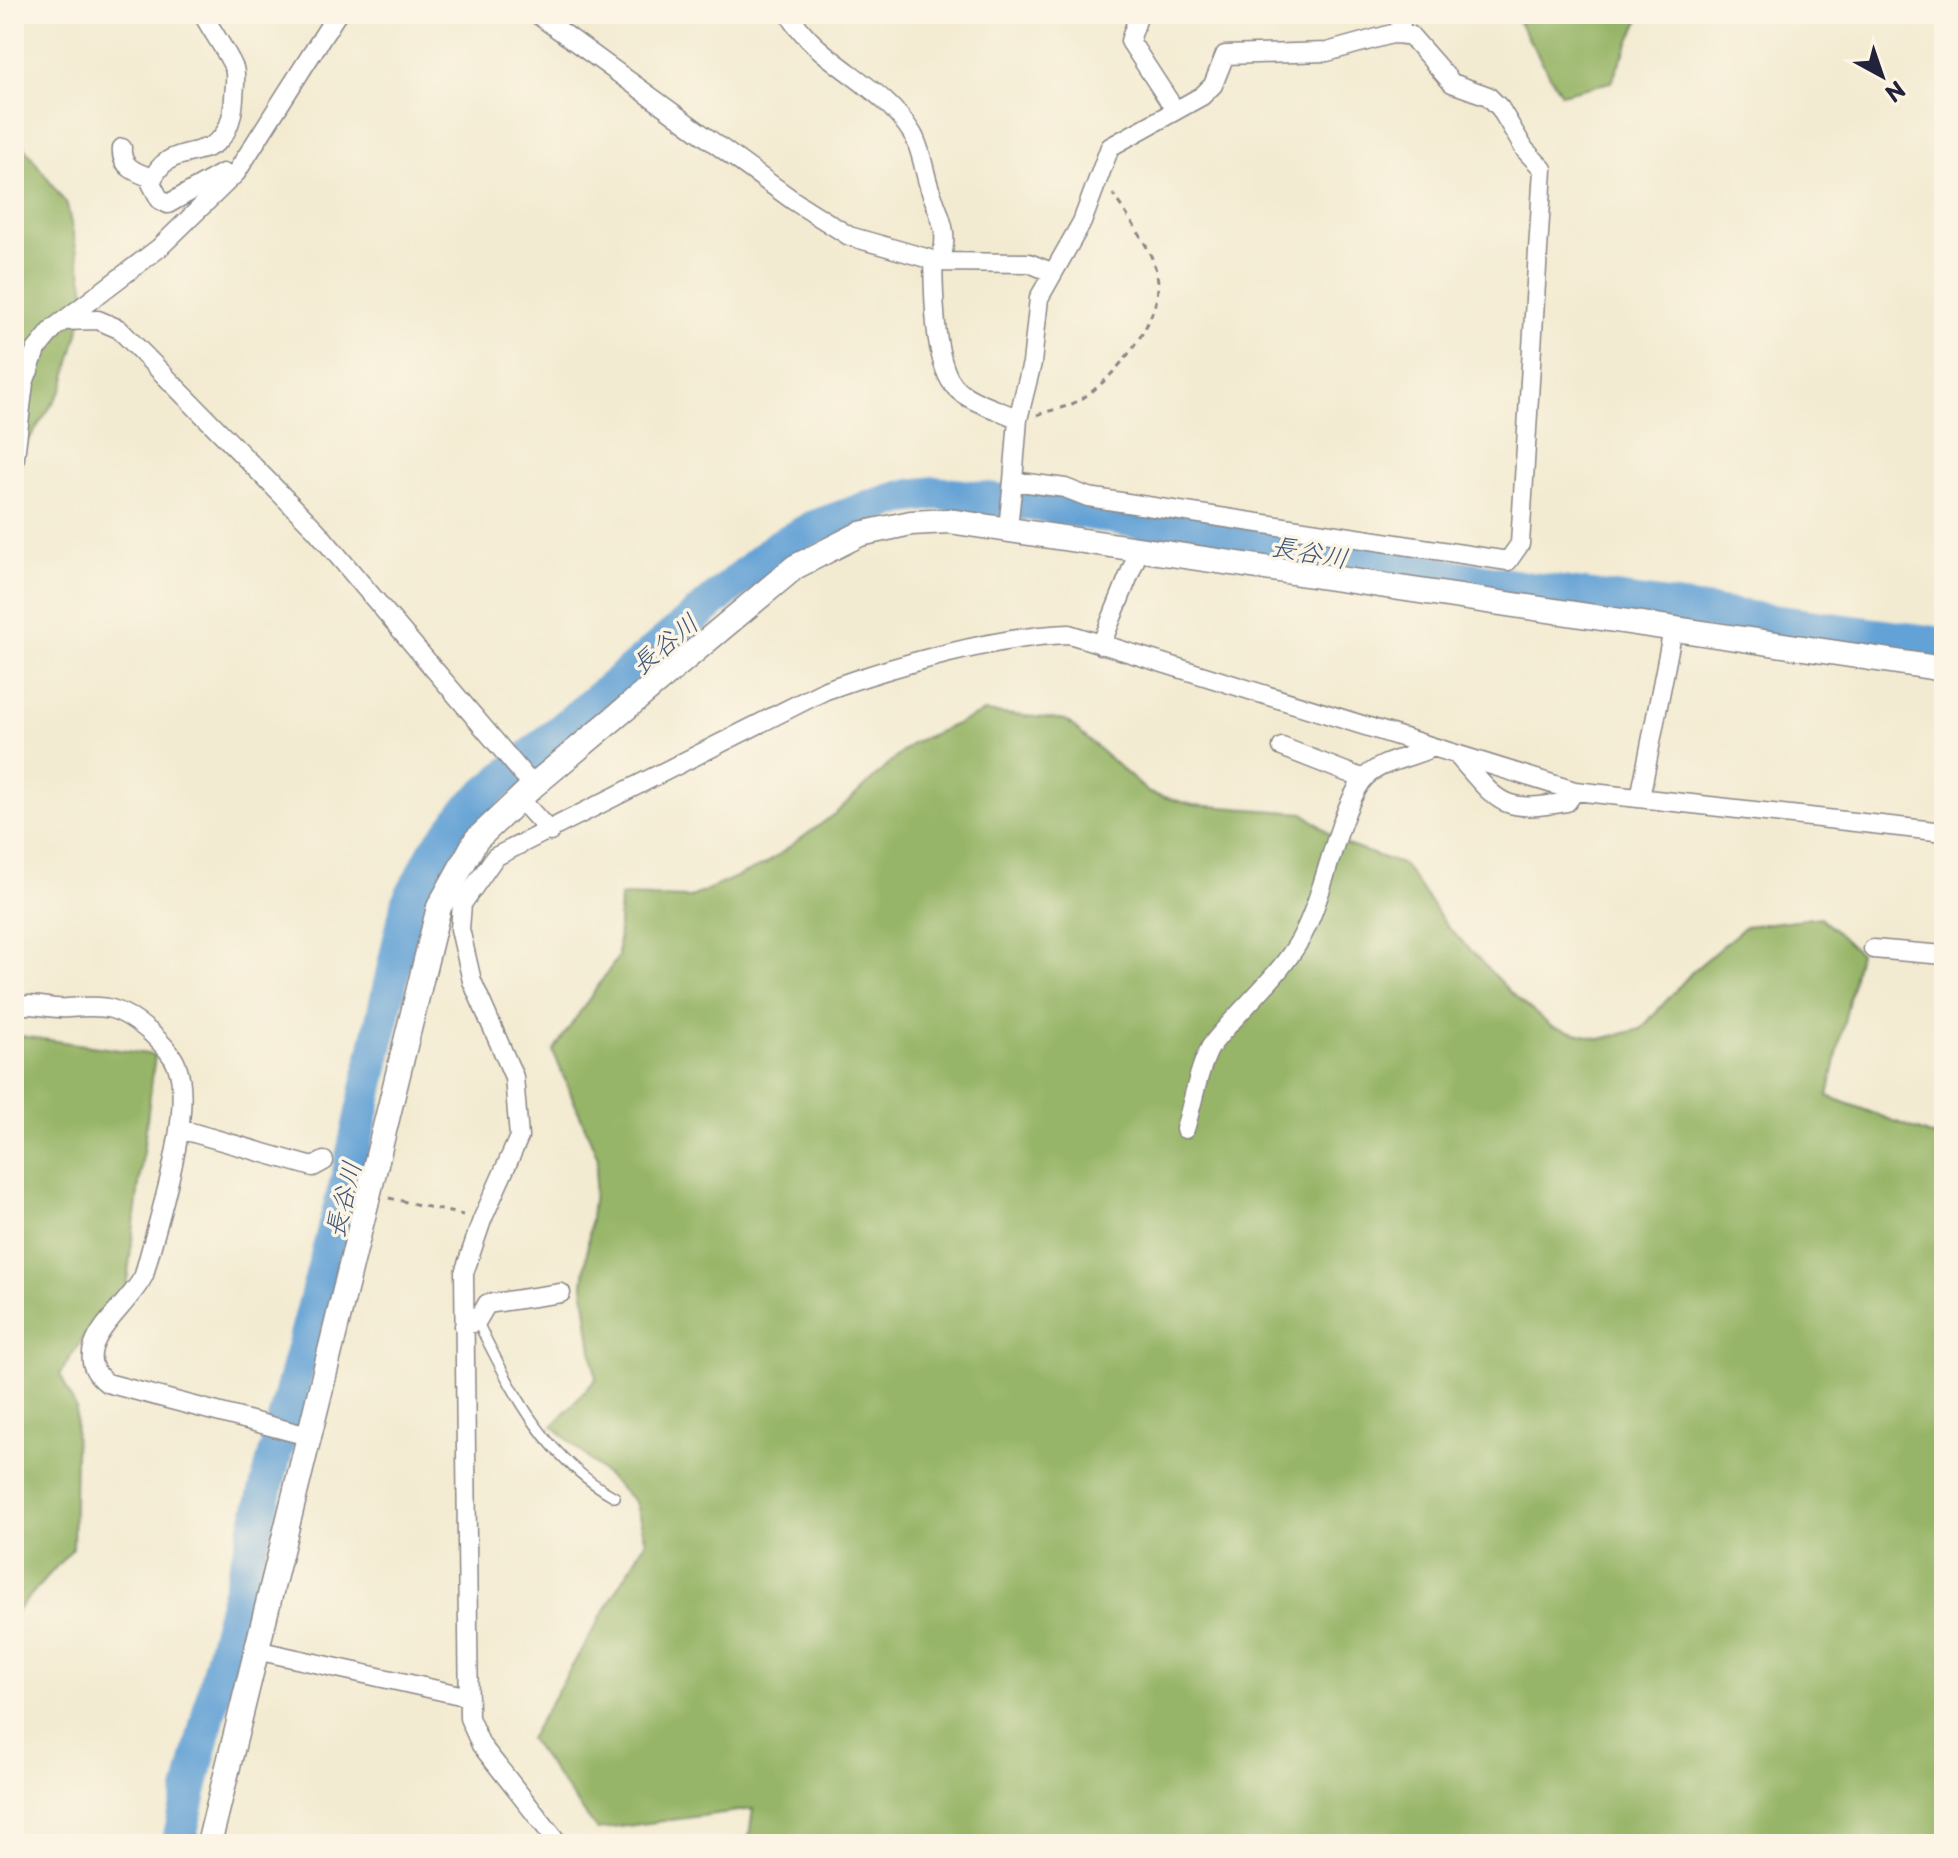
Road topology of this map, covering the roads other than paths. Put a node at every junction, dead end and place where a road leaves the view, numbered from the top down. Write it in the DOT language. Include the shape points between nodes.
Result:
graph roads {
  1 [pos="203,14"];
  2 [pos="337,14"];
  3 [pos="537,14"];
  4 [pos="789,14"];
  5 [pos="1139,14"];
  6 [pos="1398,14"];
  7 [pos="1403,35"];
  8 [pos="1175,110"];
  9 [pos="122,148"];
  10 [pos="152,178"];
  11 [pos="231,178"];
  12 [pos="936,261"];
  13 [pos="1051,272"];
  14 [pos="63,321"];
  15 [pos="14,352"];
  16 [pos="29,371"];
  17 [pos="1018,423"];
  18 [pos="14,465"];
  19 [pos="1013,481"];
  20 [pos="1008,528"];
  21 [pos="1140,548"];
  22 [pos="1673,629"];
  23 [pos="1101,645"];
  24 [pos="1944,669"];
  25 [pos="1282,747"];
  26 [pos="1433,747"];
  27 [pos="1456,754"];
  28 [pos="1364,779"];
  29 [pos="1575,791"];
  30 [pos="526,792"];
  31 [pos="1640,798"];
  32 [pos="550,832"];
  33 [pos="1944,832"];
  34 [pos="1873,949"];
  35 [pos="1944,955"];
  36 [pos="14,1007"];
  37 [pos="180,1129"];
  38 [pos="1185,1129"];
  39 [pos="324,1161"];
  40 [pos="561,1293"];
  41 [pos="471,1324"];
  42 [pos="308,1436"];
  43 [pos="615,1497"];
  44 [pos="256,1650"];
  45 [pos="469,1697"];
  46 [pos="209,1844"];
  47 [pos="559,1844"];
  1 -- 10 [label="street" via="235,71 232,123 218,143 171,159"];
  2 -- 11 [label="street"];
  3 -- 12 [label="street" via="849,236"];
  4 -- 12 [label="street" via="818,51 858,77 915,137 947,240"];
  5 -- 8 [label="street" via="1130,41"];
  6 -- 7 [label="street"];
  7 -- 8 [label="street" via="1327,52 1225,55 1213,85"];
  7 -- 19 [label="street" via="1410,35 1452,83 1494,102 1543,169 1520,544 1508,561"];
  8 -- 13 [label="street" via="1110,147 1082,222"];
  9 -- 10 [label="street" via="127,166"];
  10 -- 11 [label="street" via="160,200 168,204 223,173"];
  11 -- 14 [label="street" via="159,248"];
  12 -- 13 [label="street" via="1029,263"];
  12 -- 17 [label="street" via="935,330 951,381 958,391"];
  13 -- 17 [label="street" via="1039,298"];
  14 -- 16 [label="street" via="36,350"];
  14 -- 30 [label="street" via="98,320 119,329 316,530"];
  15 -- 16 [label="street"];
  16 -- 18 [label="street"];
  17 -- 19 [label="street"];
  19 -- 20 [label="street"];
  20 -- 21 [label="street"];
  20 -- 30 [label="street" via="911,523 860,534 827,549 795,567"];
  21 -- 22 [label="street"];
  21 -- 23 [label="street"];
  22 -- 24 [label="street"];
  22 -- 31 [label="street"];
  23 -- 26 [label="street"];
  23 -- 32 [label="street" via="1069,634 1039,635 874,673 826,690"];
  25 -- 28 [label="street"];
  26 -- 27 [label="street"];
  26 -- 28 [label="street"];
  27 -- 29 [label="street"];
  27 -- 29 [label="street" via="1495,798 1520,809 1567,802"];
  28 -- 38 [label="street" via="1299,941 1211,1045"];
  29 -- 31 [label="street"];
  30 -- 32 [label="street"];
  30 -- 42 [label="street" via="476,840 439,907"];
  31 -- 33 [label="street"];
  32 -- 41 [label="street" via="495,857 462,904 460,929 472,981 514,1077 519,1137 464,1273"];
  34 -- 35 [label="street"];
  36 -- 37 [label="street" via="103,1004 123,1012 163,1045 177,1065"];
  37 -- 39 [label="street" via="313,1167"];
  37 -- 42 [label="street" via="144,1275 136,1292 97,1336 91,1362 96,1375 107,1383"];
  40 -- 41 [label="street" via="487,1304"];
  41 -- 43 [label="lane" via="551,1449 585,1481"];
  41 -- 45 [label="street"];
  42 -- 44 [label="street"];
  44 -- 45 [label="street"];
  44 -- 46 [label="street"];
  45 -- 47 [label="street" via="469,1718 481,1745"];
}
